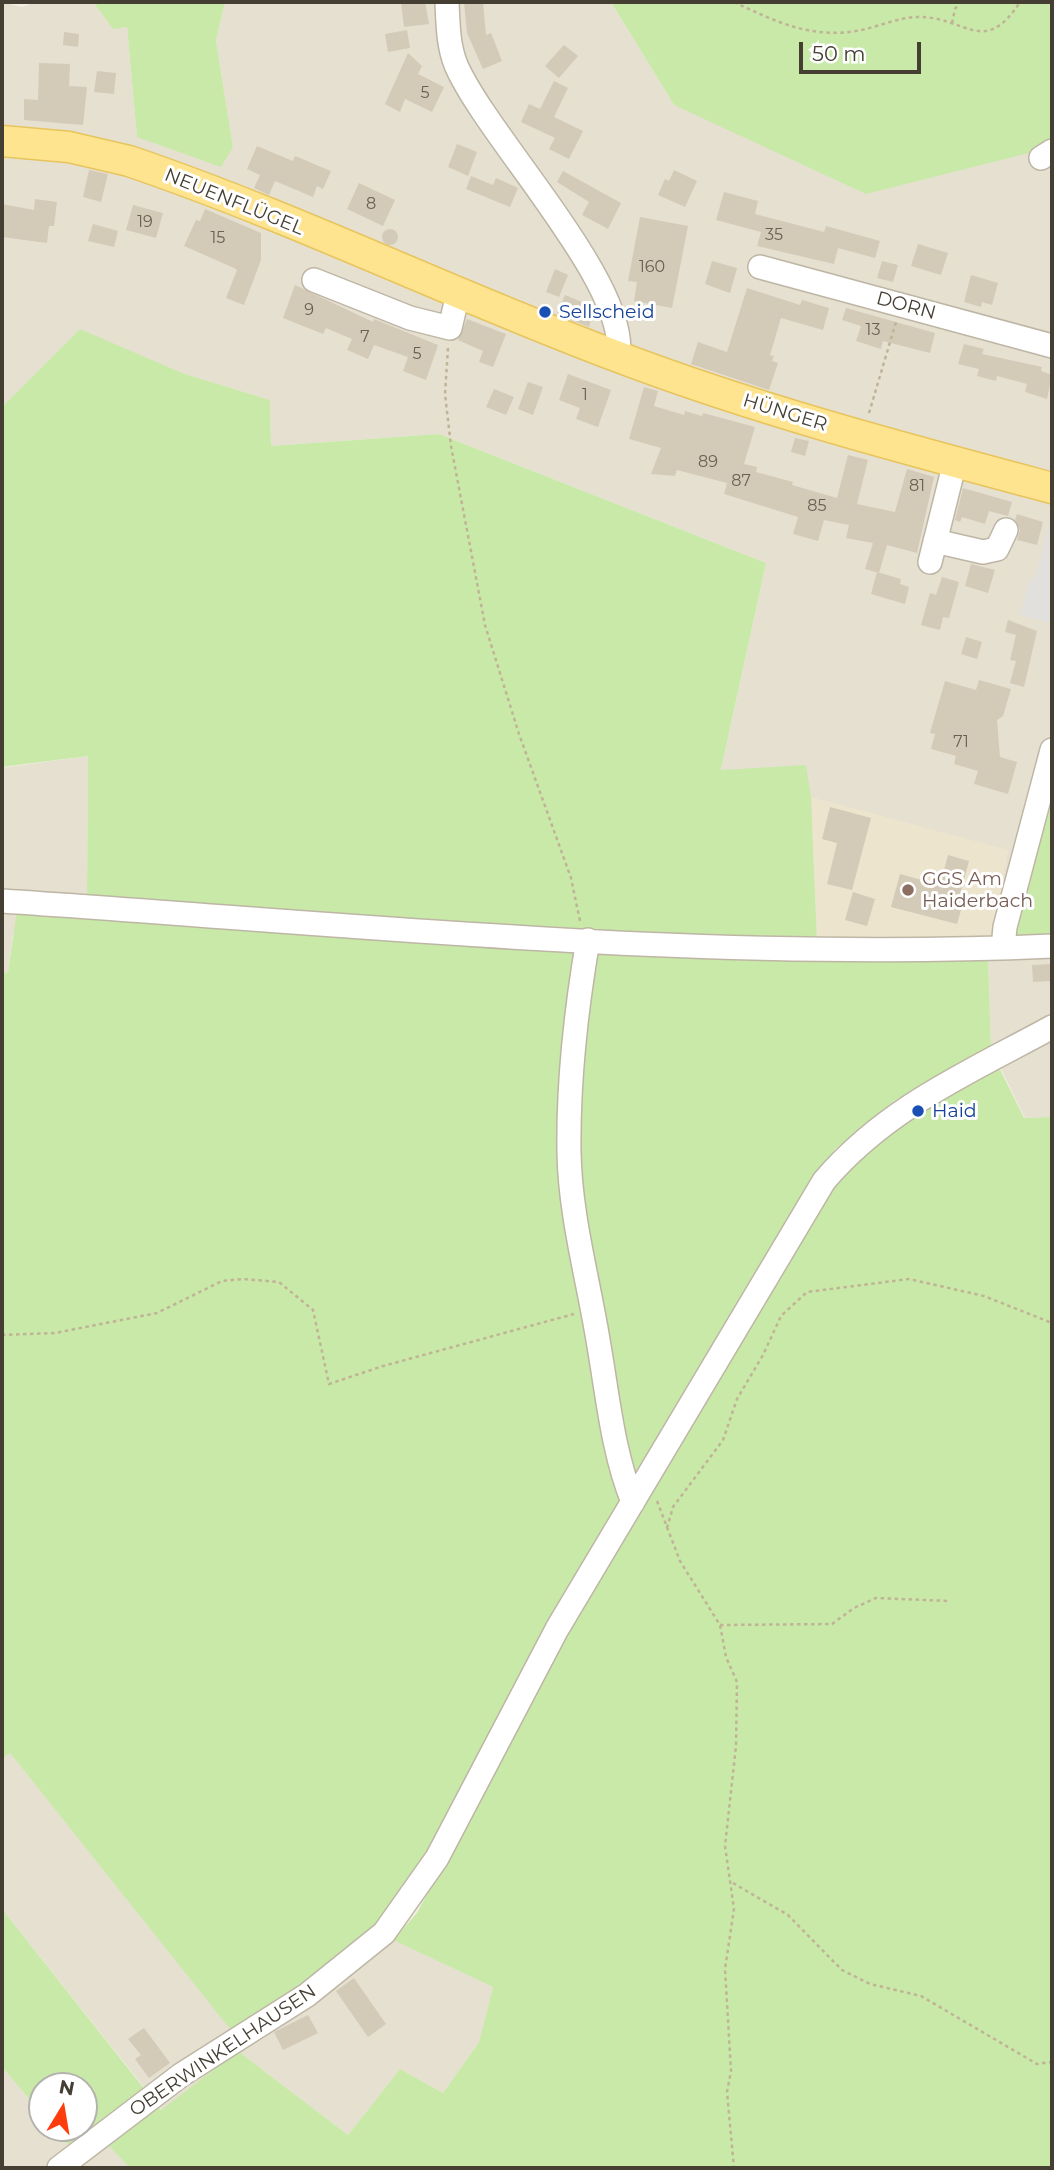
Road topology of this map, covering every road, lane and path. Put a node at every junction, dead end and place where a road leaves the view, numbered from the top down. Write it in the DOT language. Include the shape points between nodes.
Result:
graph roads {
  1 [pos="447,2"];
  2 [pos="734,2"];
  3 [pos="960,2"];
  4 [pos="1020,2"];
  5 [pos="952,23"];
  6 [pos="2,141"];
  7 [pos="760,267"];
  8 [pos="314,280"];
  9 [pos="458,294"];
  10 [pos="896,320"];
  11 [pos="450,328"];
  12 [pos="1052,346"];
  13 [pos="618,357"];
  14 [pos="862,437"];
  15 [pos="955,462"];
  16 [pos="1052,488"];
  17 [pos="1006,530"];
  18 [pos="1052,750"];
  19 [pos="2,901"];
  20 [pos="588,940"];
  21 [pos="1052,946"];
  22 [pos="1003,948"];
  23 [pos="1052,1027"];
  24 [pos="593,1309"];
  25 [pos="1052,1323"];
  26 [pos="2,1335"];
  27 [pos="638,1494"];
  28 [pos="667,1528"];
  29 [pos="950,1601"];
  30 [pos="720,1625"];
  31 [pos="733,1884"];
  32 [pos="1052,2062"];
  33 [pos="59,2168"];
  34 [pos="734,2168"];
  1 -- 13 [label="street" via="450,48 458,68 602,292 619,332"];
  2 -- 5 [label="path" via="793,28 817,33 847,33 914,17"];
  3 -- 5 [label="path"];
  4 -- 5 [label="path" via="1008,21 993,30 970,32"];
  6 -- 9 [label="main road, NEUENFLÜGEL" via="69,147 129,161"];
  7 -- 12 [label="street, DORN"];
  8 -- 11 [label="street" via="410,318"];
  9 -- 11 [label="street"];
  9 -- 13 [label="main road, NEUENFLÜGEL"];
  10 -- 14 [label="path"];
  11 -- 20 [label="path" via="445,394 485,625 571,878 581,930"];
  13 -- 14 [label="main road, HÜNGER"];
  14 -- 15 [label="main road, HÜNGER"];
  15 -- 16 [label="main road, HÜNGER"];
  15 -- 17 [label="street" via="933,552 997,549"];
  18 -- 22 [label="street"];
  19 -- 20 [label="street"];
  20 -- 22 [label="street" via="824,949"];
  20 -- 24 [label="street" via="575,1032 569,1153"];
  21 -- 22 [label="street"];
  23 -- 27 [label="street, OBERWINKELHAUSEN" via="990,1058 888,1120 849,1152 824,1181"];
  24 -- 26 [label="path" via="329,1384 313,1310 279,1283 222,1281 157,1313 55,1333"];
  24 -- 27 [label="street" via="623,1477"];
  25 -- 28 [label="path" via="984,1296 909,1279 807,1293 781,1316 737,1399 723,1440 673,1507"];
  27 -- 28 [label="path" via="658,1502"];
  27 -- 33 [label="street, OBERWINKELHAUSEN" via="557,1629 462,1816 384,1933 307,1995 181,2075"];
  28 -- 30 [label="path" via="680,1561"];
  29 -- 30 [label="path" via="876,1598 832,1624"];
  30 -- 31 [label="path" via="737,1682 736,1746 725,1846"];
  31 -- 32 [label="path" via="788,1916 842,1970 870,1984 922,1996 1037,2064"];
  31 -- 34 [label="path" via="725,1969 731,2071 727,2092"];
}
